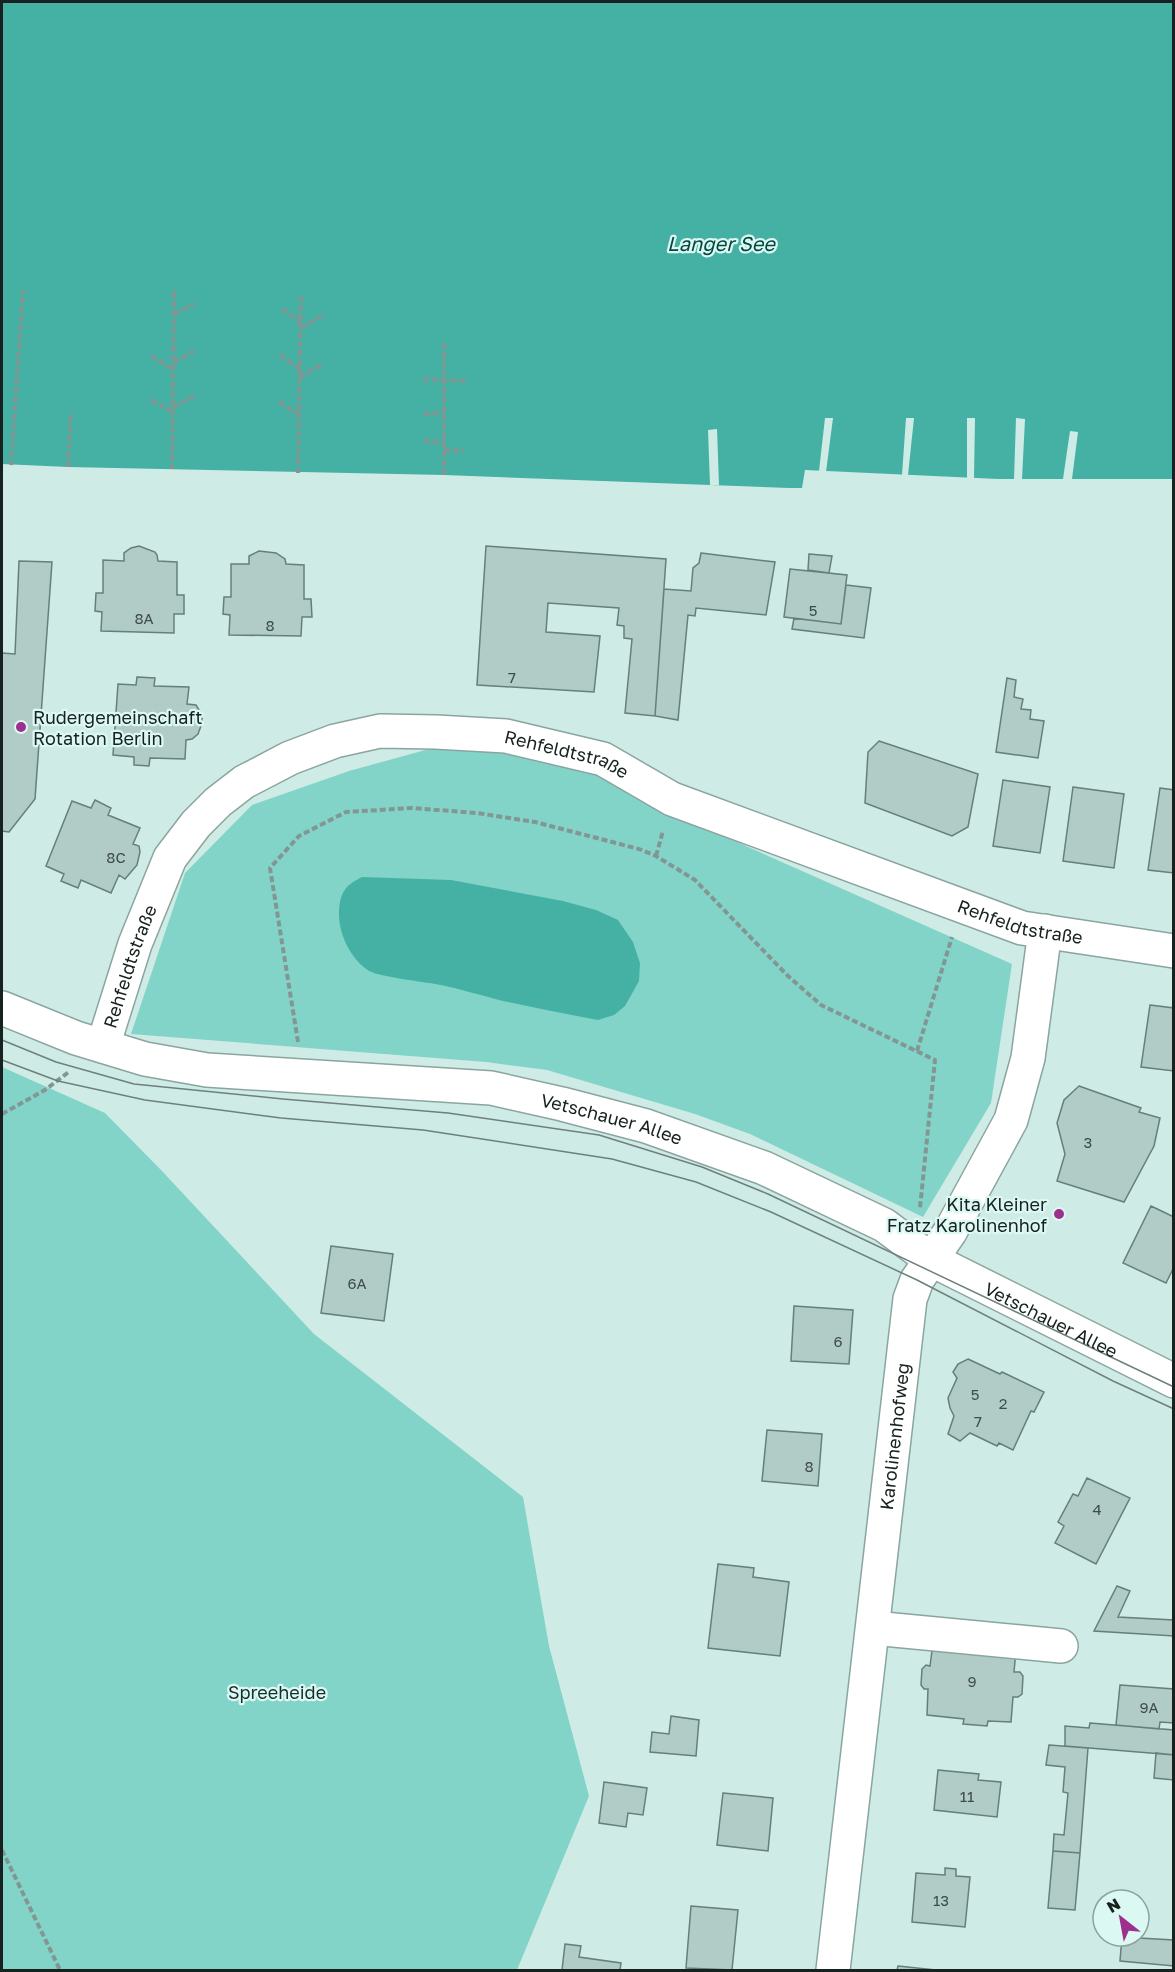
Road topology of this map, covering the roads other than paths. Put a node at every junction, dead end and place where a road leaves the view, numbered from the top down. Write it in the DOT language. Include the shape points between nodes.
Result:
graph roads {
  1 [pos="1045,931"];
  2 [pos="1173,951"];
  3 [pos="2,1008"];
  4 [pos="90,1042"];
  5 [pos="930,1259"];
  6 [pos="1173,1382"];
  7 [pos="873,1628"];
  8 [pos="1061,1646"];
  9 [pos="833,1971"];
  1 -- 2 [label="street, Rehfeldtstraße"];
  1 -- 4 [label="street, Rehfeldtstraße" via="1022,928 672,799 596,757 506,736 436,732 380,719 243,782 196,824 171,858"];
  1 -- 5 [label="street, Karolinenhofweg" via="1028,1058 1011,1120 950,1232"];
  3 -- 4 [label="street, Vetschauer Allee"];
  4 -- 5 [label="street, Vetschauer Allee" via="145,1059 207,1070 491,1088 646,1125 764,1168 884,1225"];
  5 -- 6 [label="street, Vetschauer Allee"];
  5 -- 7 [label="street, Karolinenhofweg" via="910,1299"];
  7 -- 8 [label="street"];
  7 -- 9 [label="street, Karolinenhofweg"];
}
